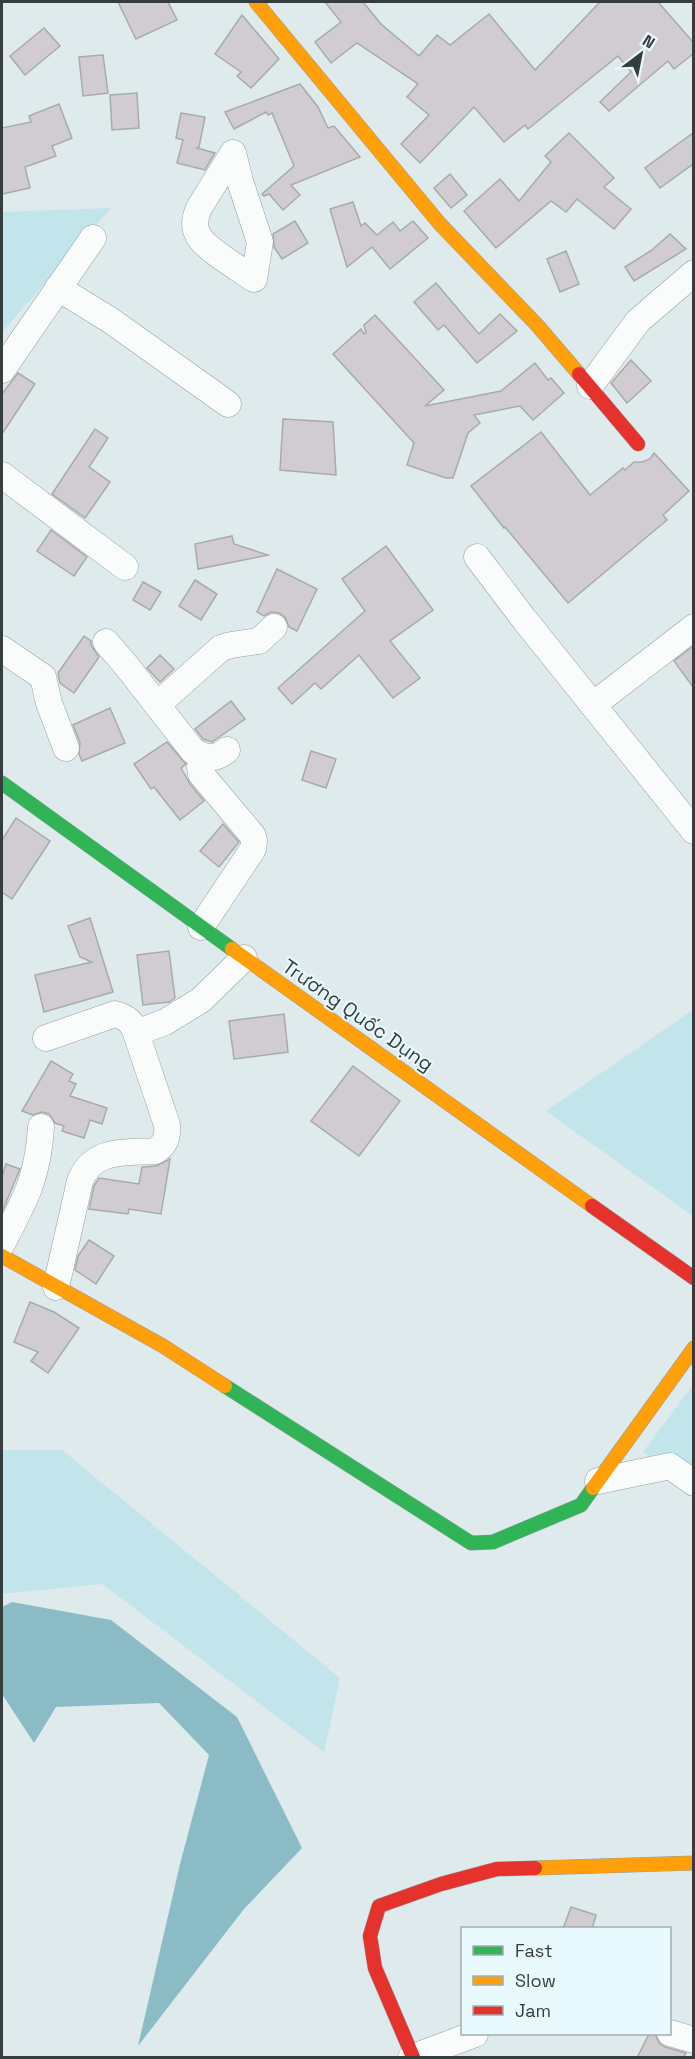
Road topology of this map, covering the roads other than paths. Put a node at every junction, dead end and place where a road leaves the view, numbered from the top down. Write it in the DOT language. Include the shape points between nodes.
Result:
graph roads {
  1 [pos="256,2"];
  2 [pos="93,238"];
  3 [pos="693,273"];
  4 [pos="58,288"];
  5 [pos="2,370"];
  6 [pos="590,386"];
  7 [pos="228,404"];
  8 [pos="638,444"];
  9 [pos="2,475"];
  10 [pos="477,557"];
  11 [pos="125,567"];
  12 [pos="274,627"];
  13 [pos="693,627"];
  14 [pos="106,642"];
  15 [pos="2,649"];
  16 [pos="157,705"];
  17 [pos="593,705"];
  18 [pos="66,748"];
  19 [pos="2,783"];
  20 [pos="693,831"];
  21 [pos="201,927"];
  22 [pos="244,958"];
  23 [pos="136,1033"];
  24 [pos="46,1038"];
  25 [pos="41,1127"];
  26 [pos="2,1244"];
  27 [pos="2,1256"];
  28 [pos="693,1278"];
  29 [pos="56,1287"];
  30 [pos="693,1348"];
  31 [pos="598,1481"];
  32 [pos="693,1483"];
  33 [pos="693,1863"];
  34 [pos="671,2034"];
  35 [pos="472,2035"];
  36 [pos="693,2040"];
  37 [pos="412,2057"];
  1 -- 6 [label="street" via="440,224"];
  2 -- 4 [label="street"];
  3 -- 6 [label="street" via="638,321"];
  4 -- 5 [label="street"];
  4 -- 7 [label="street"];
  6 -- 8 [label="street"];
  9 -- 11 [label="street"];
  10 -- 17 [label="street"];
  12 -- 16 [label="street" via="259,641 221,648"];
  13 -- 17 [label="street"];
  14 -- 16 [label="street"];
  15 -- 18 [label="street" via="43,677"];
  16 -- 21 [label="street" via="193,751 215,754 200,767 201,774 254,841 253,849"];
  17 -- 20 [label="street"];
  19 -- 21 [label="street, Trương Quốc Dụng"];
  21 -- 22 [label="street, Trương Quốc Dụng"];
  22 -- 23 [label="street" via="201,1000 165,1022"];
  22 -- 28 [label="street, Trương Quốc Dụng"];
  23 -- 24 [label="street" via="130,1021 115,1014"];
  23 -- 29 [label="street" via="168,1136 155,1150 103,1156 88,1167 80,1181"];
  25 -- 26 [label="street" via="39,1155 29,1191"];
  27 -- 29 [label="street"];
  29 -- 31 [label="street" via="163,1346 471,1543 493,1542 581,1505"];
  30 -- 31 [label="street"];
  31 -- 32 [label="street" via="670,1466"];
  33 -- 37 [label="street" via="497,1869 380,1906 370,1936 375,1968"];
  34 -- 36 [label="street"];
  35 -- 37 [label="street"];
}
